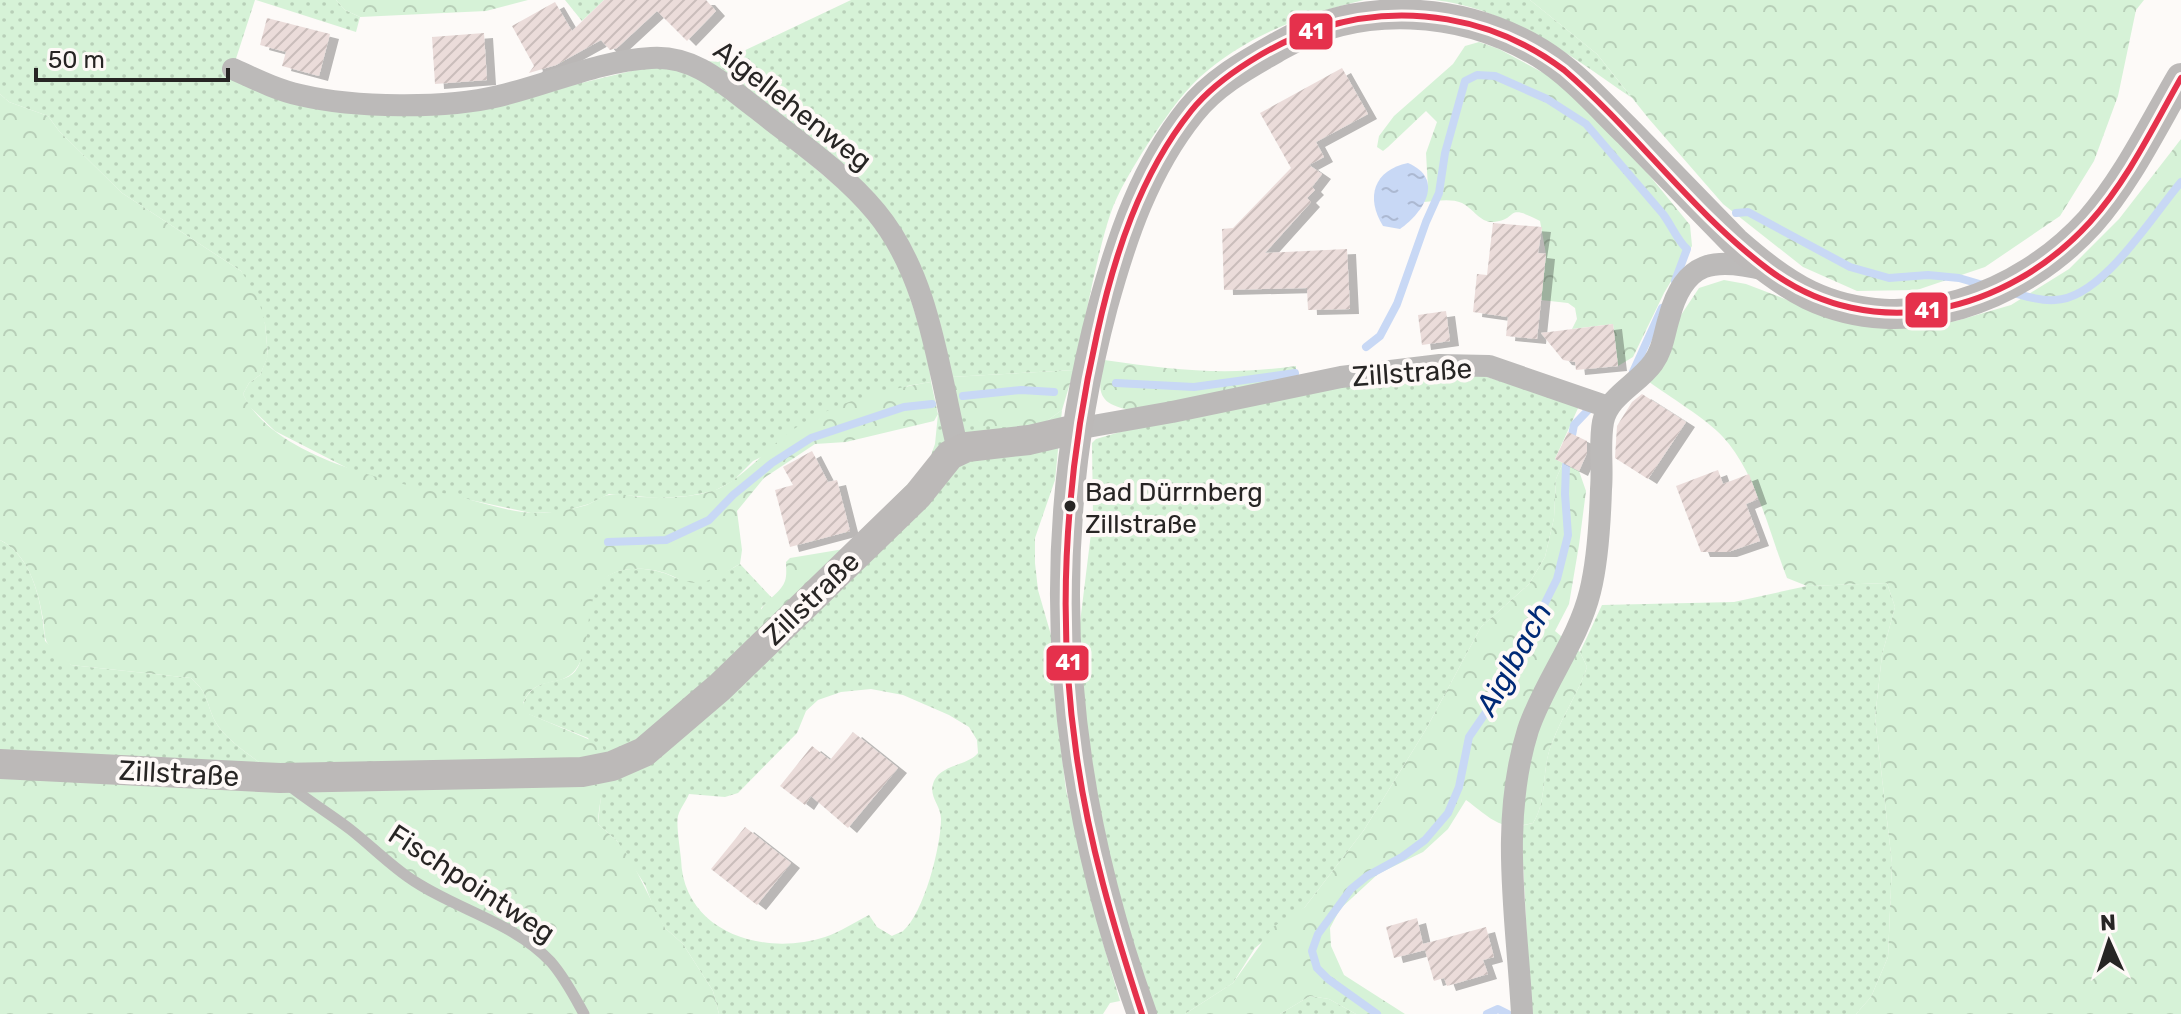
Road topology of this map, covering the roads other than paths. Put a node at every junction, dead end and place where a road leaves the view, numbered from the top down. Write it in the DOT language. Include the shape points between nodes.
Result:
graph roads {
  1 [pos="233,69"];
  2 [pos="2181,78"];
  3 [pos="1704,210"];
  4 [pos="1706,265"];
  5 [pos="1771,271"];
  6 [pos="1600,405"];
  7 [pos="1076,429"];
  8 [pos="958,450"];
  9 [pos="0,764"];
  10 [pos="280,778"];
  11 [pos="584,1014"];
  12 [pos="1142,1014"];
  13 [pos="1522,1014"];
  1 -- 8 [label="street, Aigellehenweg" via="302,96 418,105 496,97 612,63 651,58 691,62 838,174 889,229 926,312"];
  2 -- 5 [label="main road" via="2120,182 2089,222 2028,273 1993,292 1959,306 1874,313 1810,295"];
  3 -- 4 [label="street" via="1716,243"];
  3 -- 5 [label="main road"];
  3 -- 7 [label="main road" via="1571,74 1537,51 1472,24 1403,13 1351,18 1302,33 1223,79 1191,110 1152,169 1112,271"];
  4 -- 5 [label="street" via="1734,262"];
  4 -- 6 [label="street" via="1692,274 1673,303 1656,359"];
  6 -- 7 [label="street, Zillstraße" via="1489,366 1440,365 1341,377"];
  6 -- 13 [label="street" via="1602,489 1591,588 1576,633 1529,728 1517,789 1511,871"];
  7 -- 8 [label="main road, Zillstraße"];
  7 -- 12 [label="main road" via="1064,575 1072,733 1098,874"];
  8 -- 10 [label="main road, Zillstraße" via="731,677 629,761 582,772"];
  9 -- 10 [label="main road, Zillstraße"];
  10 -- 11 [label="lane, Fischpointweg" via="408,877 525,940 550,961"];
}
